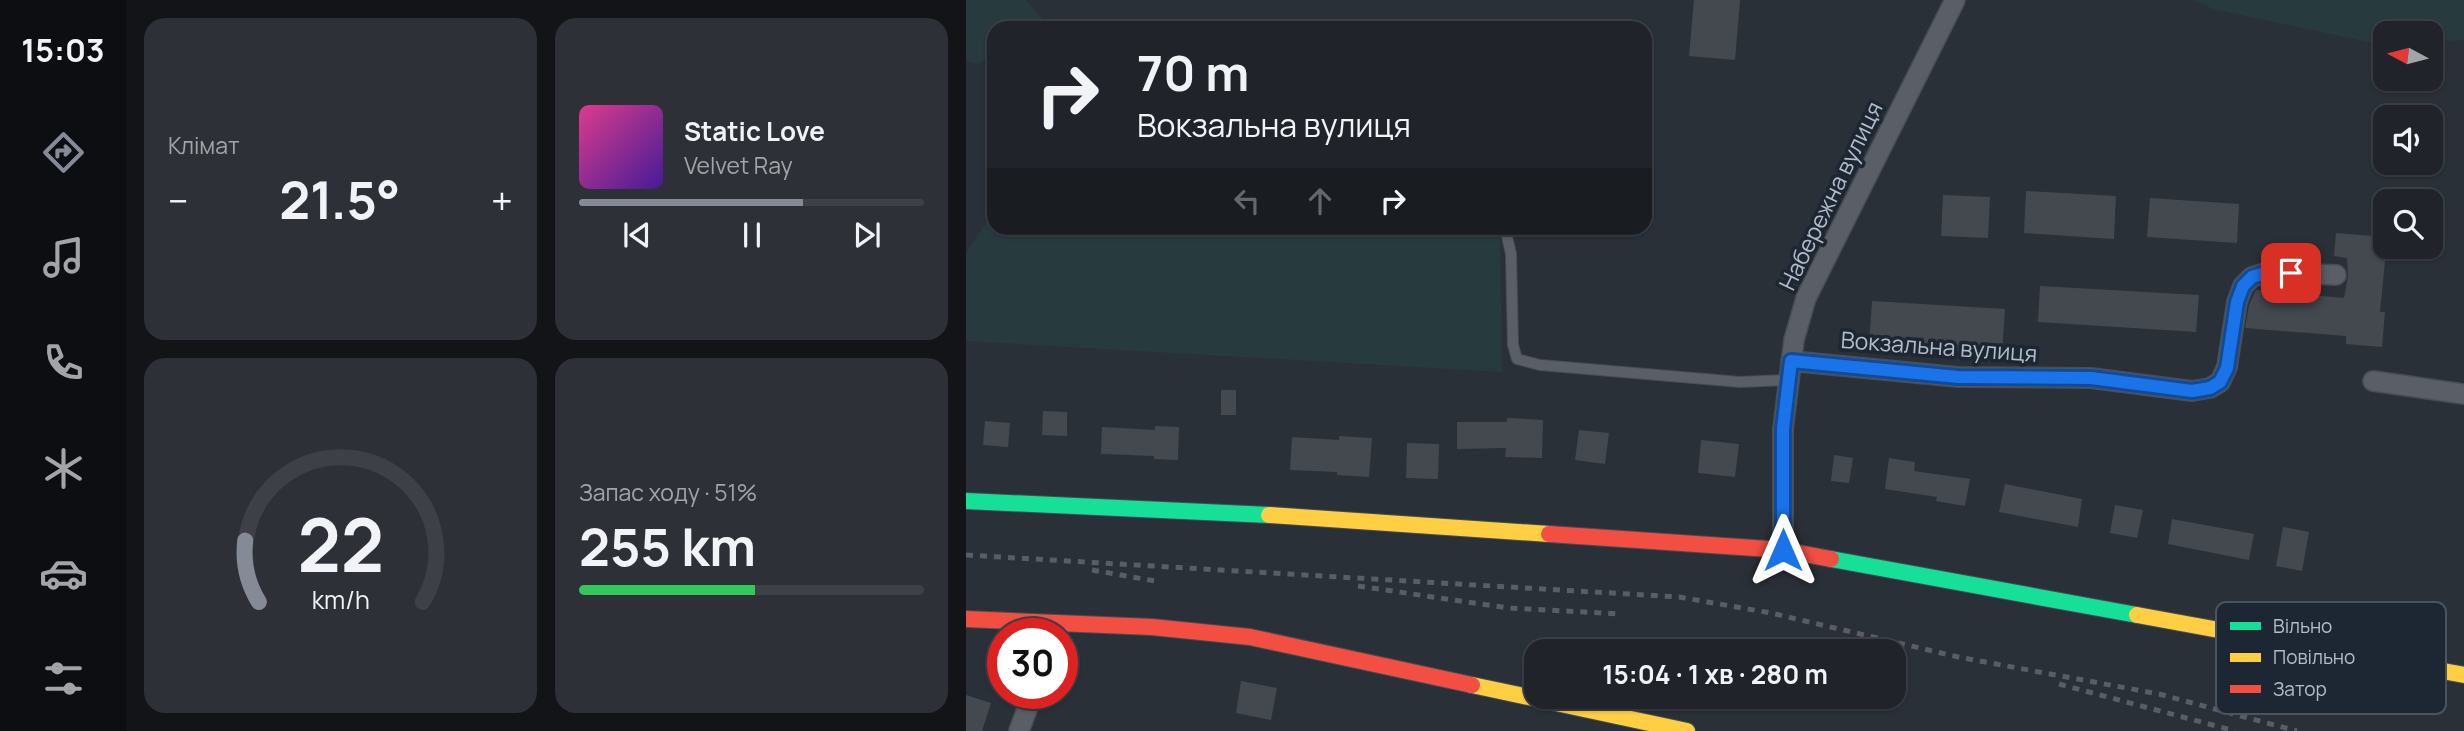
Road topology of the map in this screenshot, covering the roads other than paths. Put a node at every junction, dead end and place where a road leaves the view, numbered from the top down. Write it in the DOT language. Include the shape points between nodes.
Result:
graph roads {
  1 [pos="1955,0"];
  2 [pos="1507,235"];
  3 [pos="2336,275"];
  4 [pos="1790,371"];
  5 [pos="2373,381"];
  6 [pos="2464,394"];
  7 [pos="966,501"];
  8 [pos="1783,550"];
  9 [pos="966,619"];
  10 [pos="987,621"];
  11 [pos="1078,628"];
  12 [pos="2216,629"];
  13 [pos="2446,672"];
  14 [pos="2464,675"];
  15 [pos="1027,709"];
  16 [pos="1631,725"];
  17 [pos="1019,731"];
  18 [pos="1687,731"];
  1 -- 4 [label="street, Набережна вулиця" via="1806,298"];
  2 -- 4 [label="lane" via="1517,359 1540,365 1740,382"];
  3 -- 4 [label="street, Вокзальна вулиця" via="2268,272 2252,277 2237,302 2227,368 2220,382 2210,388 2192,391 2091,378"];
  4 -- 8 [label="street, Набережна вулиця" via="1783,429"];
  5 -- 6 [label="street"];
  7 -- 8 [label="street" via="1294,516"];
  8 -- 12 [label="street"];
  9 -- 10 [label="street"];
  11 -- 16 [label="street" via="1152,627 1250,637"];
  13 -- 14 [label="street"];
  15 -- 17 [label="street"];
  16 -- 18 [label="street"];
}
